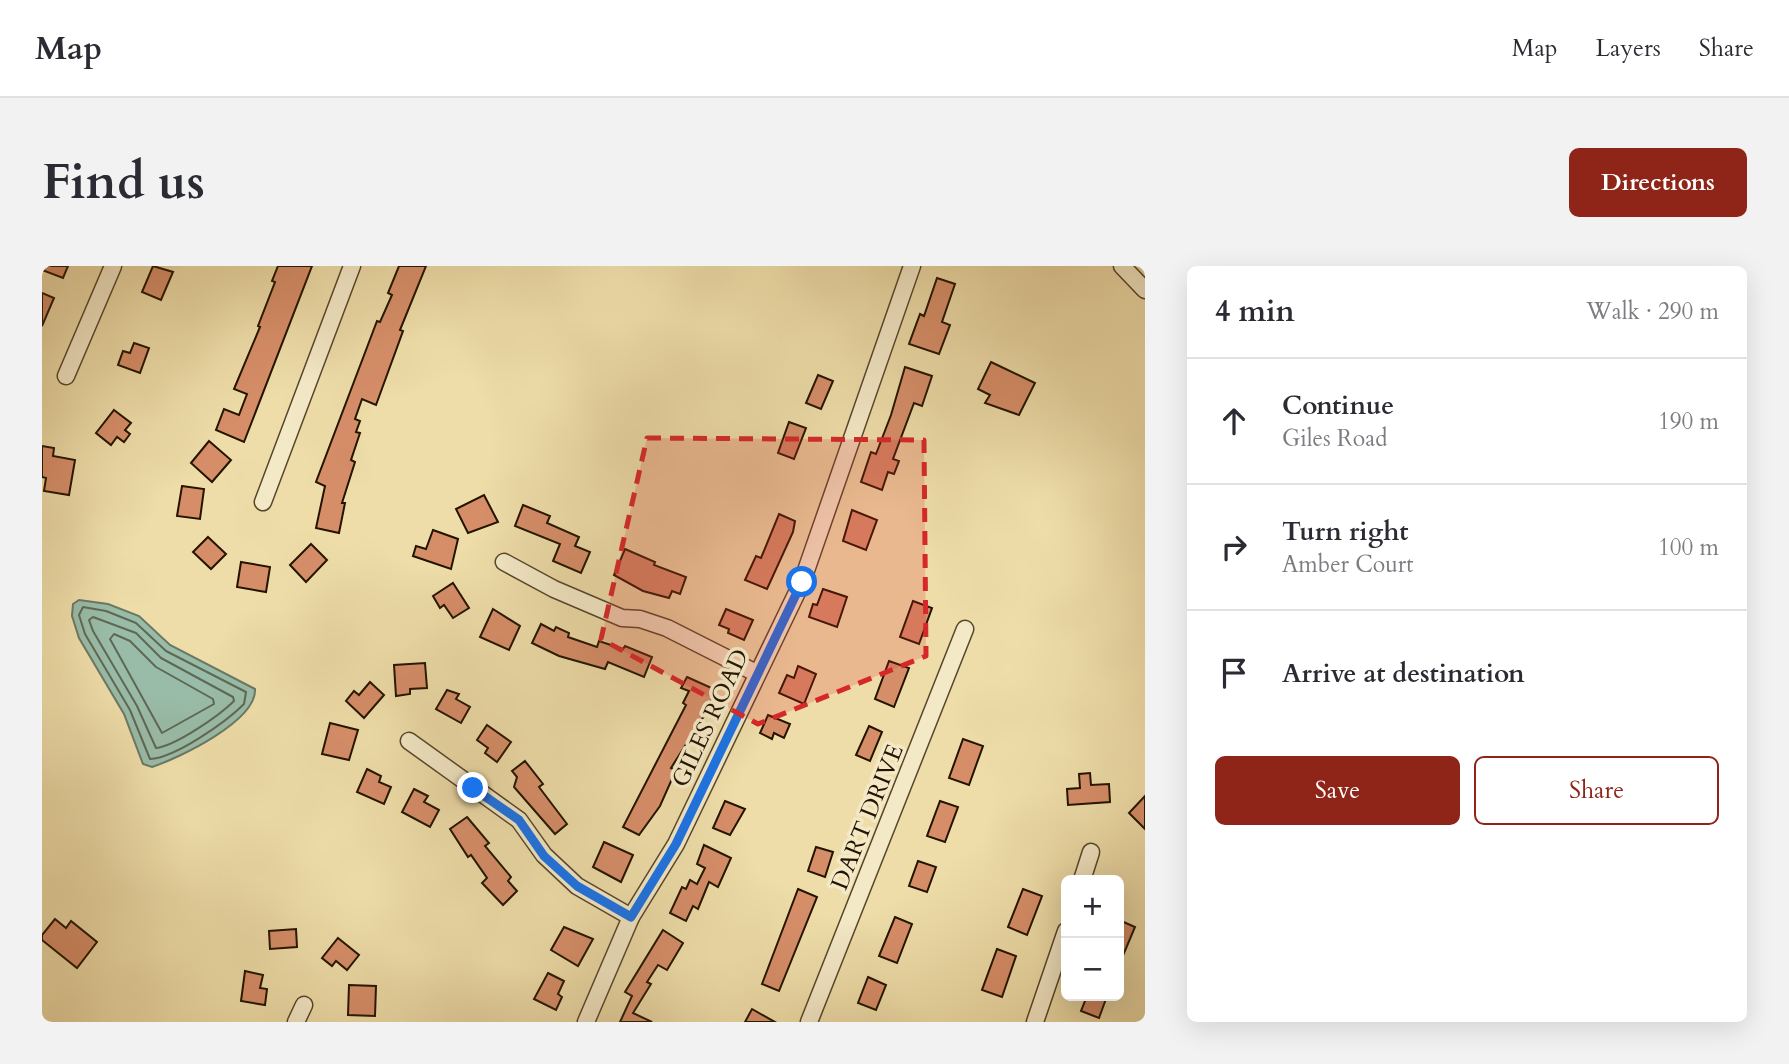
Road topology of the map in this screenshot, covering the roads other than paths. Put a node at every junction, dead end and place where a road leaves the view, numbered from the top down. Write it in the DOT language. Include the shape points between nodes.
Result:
graph roads {
  1 [pos="113,266"];
  2 [pos="352,266"];
  3 [pos="912,266"];
  4 [pos="1122,266"];
  5 [pos="1145,289"];
  6 [pos="66,376"];
  7 [pos="263,502"];
  8 [pos="504,562"];
  9 [pos="965,629"];
  10 [pos="756,673"];
  11 [pos="409,741"];
  12 [pos="1091,852"];
  13 [pos="1084,875"];
  14 [pos="631,917"];
  15 [pos="1064,938"];
  16 [pos="304,1005"];
  17 [pos="296,1022"];
  18 [pos="586,1022"];
  19 [pos="809,1022"];
  20 [pos="1035,1022"];
  1 -- 6 [label="street"];
  2 -- 7 [label="street"];
  3 -- 10 [label="street, GILES ROAD" via="807,569"];
  4 -- 5 [label="street"];
  8 -- 10 [label="street" via="622,618 667,628"];
  9 -- 19 [label="street, DART DRIVE"];
  10 -- 14 [label="street, GILES ROAD" via="676,844"];
  11 -- 14 [label="street" via="519,820 544,856 577,886"];
  12 -- 13 [label="street"];
  14 -- 18 [label="street, GILES ROAD"];
  15 -- 20 [label="street"];
  16 -- 17 [label="street"];
}
